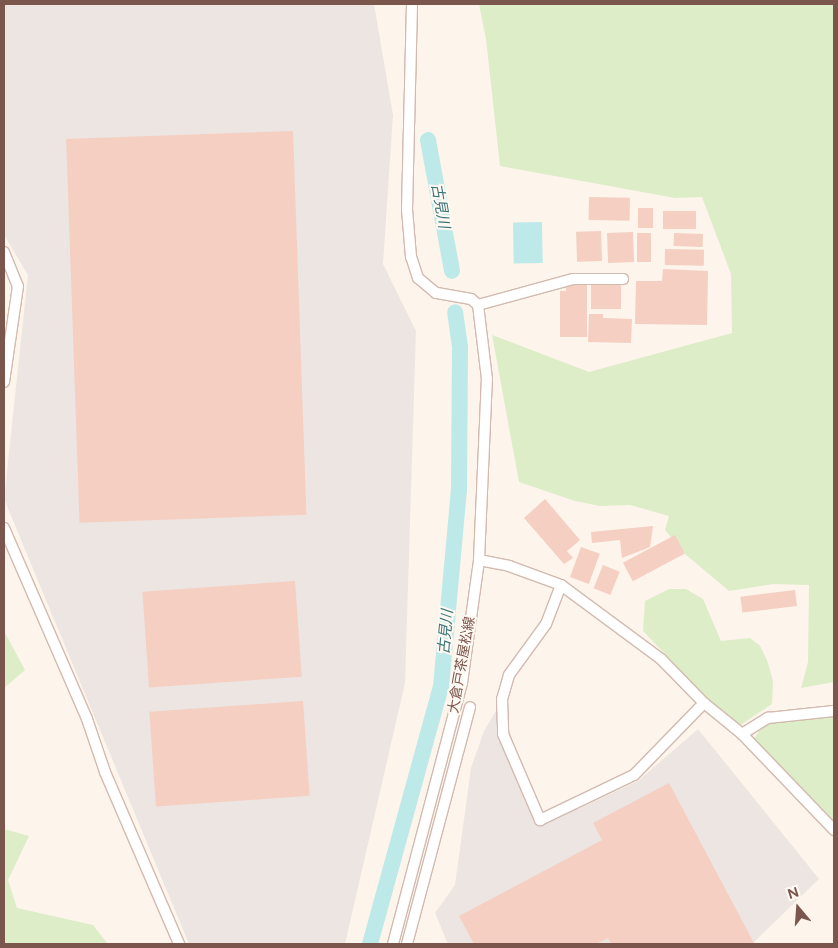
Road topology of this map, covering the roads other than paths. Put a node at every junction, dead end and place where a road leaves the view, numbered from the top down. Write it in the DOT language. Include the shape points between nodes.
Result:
graph roads {
  1 [pos="412,4"];
  2 [pos="4,252"];
  3 [pos="623,279"];
  4 [pos="478,305"];
  5 [pos="4,382"];
  6 [pos="4,528"];
  7 [pos="479,560"];
  8 [pos="561,585"];
  9 [pos="704,703"];
  10 [pos="470,707"];
  11 [pos="834,711"];
  12 [pos="742,734"];
  13 [pos="834,830"];
  14 [pos="179,944"];
  15 [pos="393,944"];
  16 [pos="407,944"];
  1 -- 4 [label="street" via="407,200 411,257 418,278 436,293 471,299"];
  2 -- 5 [label="street" via="18,286"];
  3 -- 4 [label="street" via="573,279"];
  4 -- 7 [label="street, 大倉戸茶屋松線" via="487,380"];
  6 -- 14 [label="street"];
  7 -- 8 [label="street" via="509,566"];
  7 -- 15 [label="street, 大倉戸茶屋松線" via="462,683"];
  8 -- 9 [label="street" via="661,659"];
  8 -- 9 [label="street" via="546,624 509,675 502,699 503,734 540,820 634,775"];
  9 -- 12 [label="street"];
  10 -- 16 [label="street"];
  11 -- 12 [label="street" via="768,718"];
  12 -- 13 [label="street"];
}
